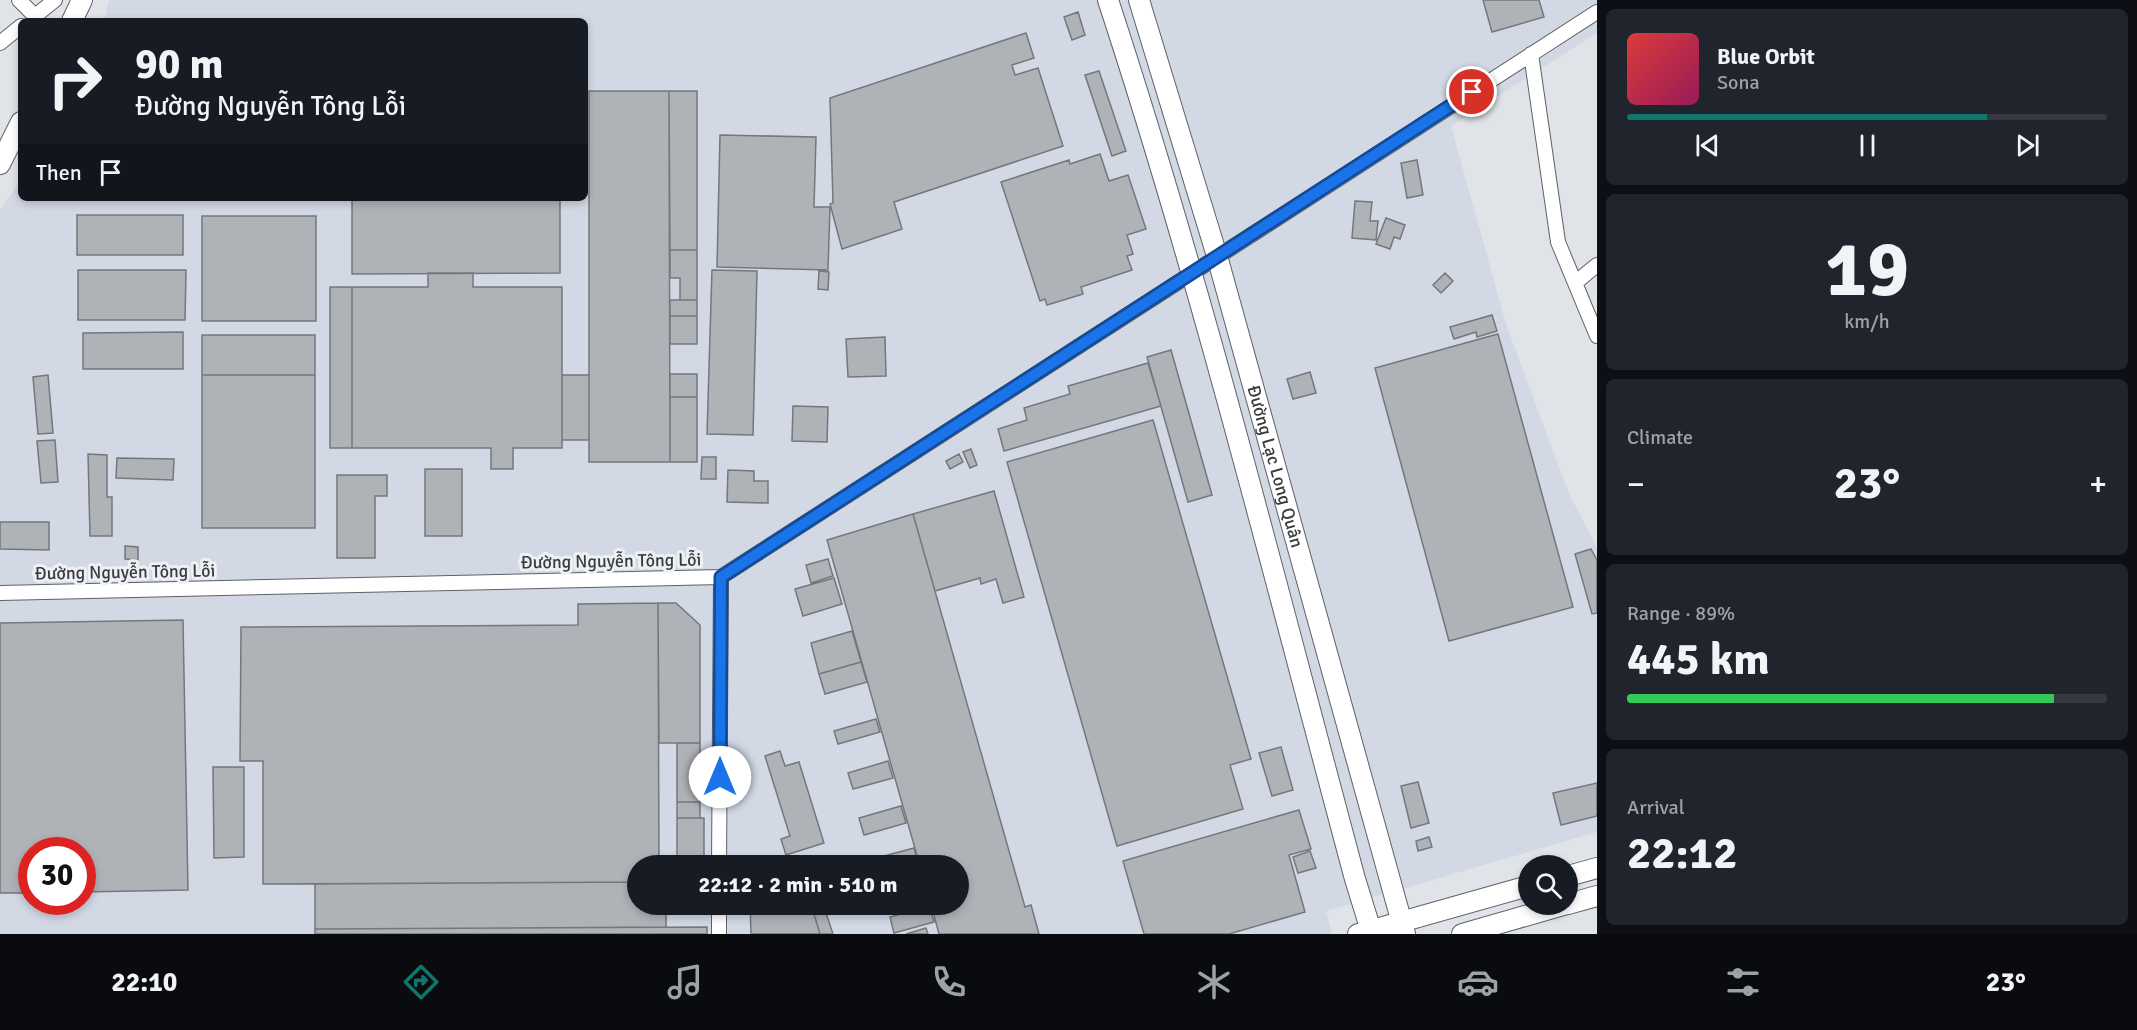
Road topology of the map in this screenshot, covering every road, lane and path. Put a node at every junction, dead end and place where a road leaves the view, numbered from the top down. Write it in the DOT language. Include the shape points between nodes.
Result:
graph roads {
  1 [pos="19,0"];
  2 [pos="55,0"];
  3 [pos="82,0"];
  4 [pos="1108,0"];
  5 [pos="1139,0"];
  6 [pos="1597,12"];
  7 [pos="31,18"];
  8 [pos="73,18"];
  9 [pos="18,28"];
  10 [pos="0,43"];
  11 [pos="1531,54"];
  12 [pos="18,128"];
  13 [pos="0,164"];
  14 [pos="1217,256"];
  15 [pos="1597,265"];
  16 [pos="1191,273"];
  17 [pos="1575,283"];
  18 [pos="1597,336"];
  19 [pos="721,577"];
  20 [pos="0,593"];
  21 [pos="719,855"];
  22 [pos="1597,868"];
  23 [pos="1578,873"];
  24 [pos="1518,889"];
  25 [pos="1597,896"];
  26 [pos="1578,901"];
  27 [pos="719,915"];
  28 [pos="1528,915"];
  29 [pos="1403,928"];
  30 [pos="1367,933"];
  31 [pos="718,934"];
  32 [pos="1462,934"];
  1 -- 7 [label="street"];
  2 -- 7 [label="street"];
  3 -- 8 [label="main road"];
  4 -- 16 [label="main road, Đường Lạc Long Quân"];
  5 -- 14 [label="main road, Đường Lạc Long Quân"];
  6 -- 11 [label="street, Đường Nguyễn Tông Lỗi"];
  9 -- 10 [label="street"];
  11 -- 14 [label="street, Đường Nguyễn Tông Lỗi"];
  11 -- 17 [label="street" via="1558,243"];
  12 -- 13 [label="main road"];
  14 -- 16 [label="street, Đường Nguyễn Tông Lỗi"];
  14 -- 29 [label="main road, Đường Lạc Long Quân"];
  15 -- 17 [label="street"];
  16 -- 19 [label="street, Đường Nguyễn Tông Lỗi"];
  16 -- 30 [label="main road, Đường Lạc Long Quân"];
  17 -- 18 [label="street"];
  19 -- 20 [label="street, Đường Nguyễn Tông Lỗi"];
  19 -- 21 [label="street"];
  22 -- 23 [label="main road"];
  24 -- 29 [label="main road"];
  25 -- 26 [label="main road"];
  27 -- 31 [label="street"];
  28 -- 32 [label="main road"];
  29 -- 30 [label="main road"];
}
